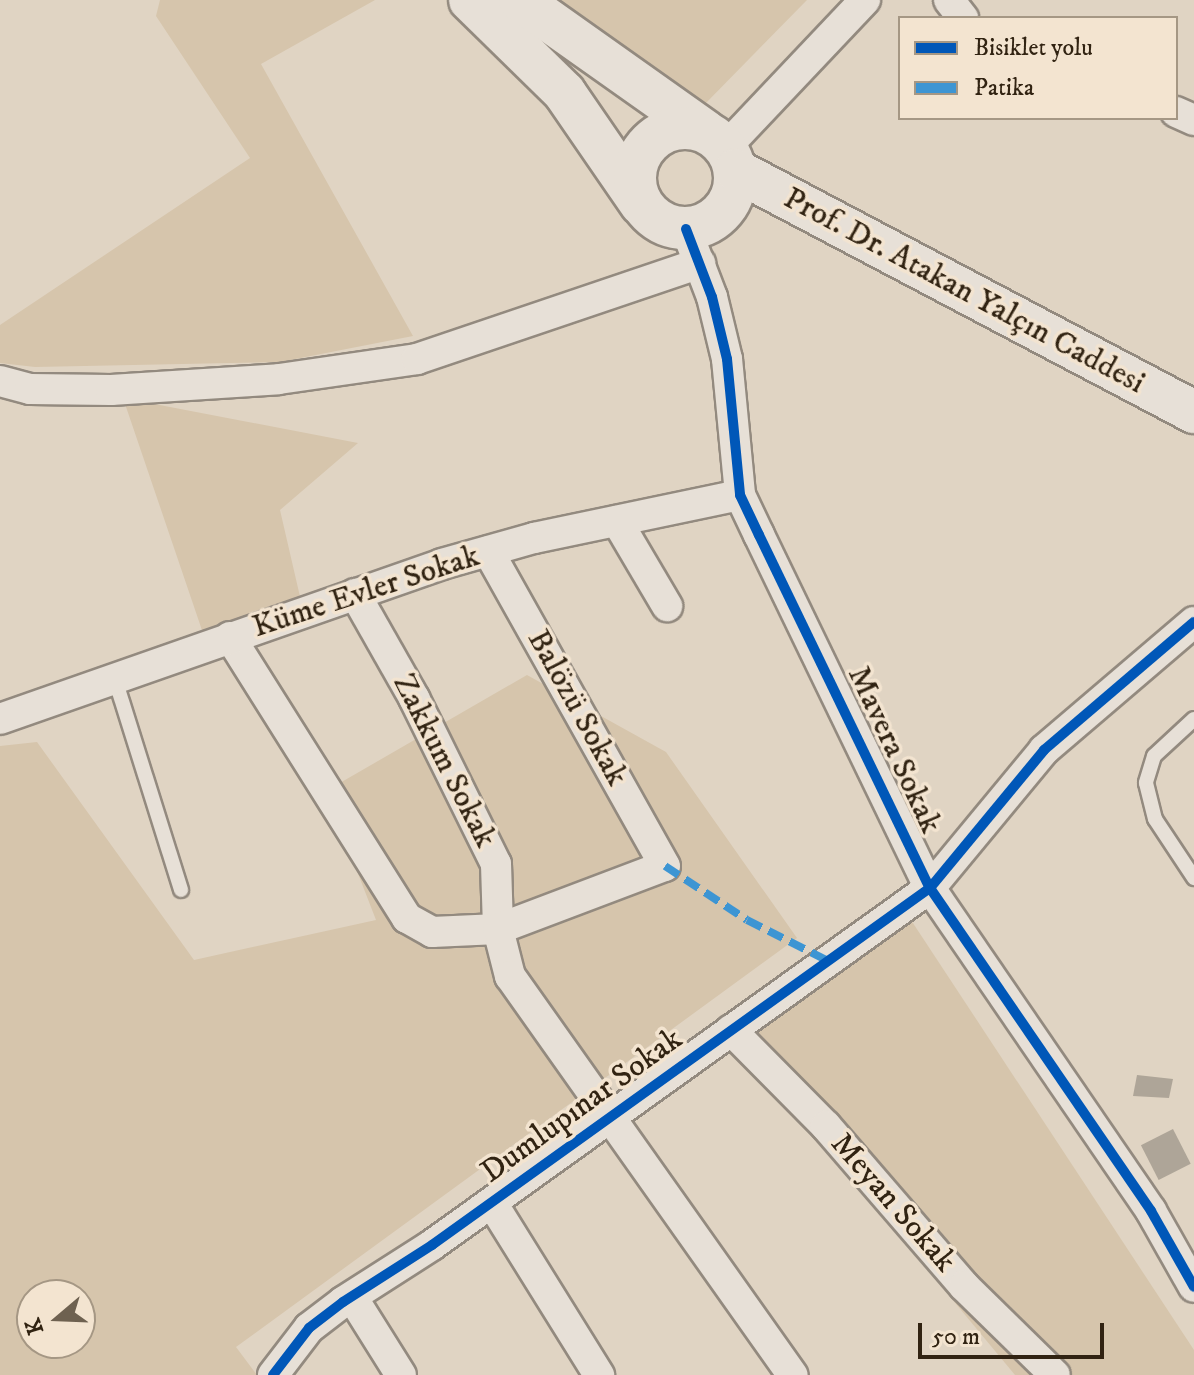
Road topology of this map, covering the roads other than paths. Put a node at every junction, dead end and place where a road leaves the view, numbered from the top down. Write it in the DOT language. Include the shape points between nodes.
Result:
graph roads {
  1 [pos="470,0"];
  2 [pos="520,0"];
  3 [pos="865,0"];
  4 [pos="949,0"];
  5 [pos="961,16"];
  6 [pos="722,150"];
  7 [pos="642,205"];
  8 [pos="693,246"];
  9 [pos="0,381"];
  10 [pos="1194,412"];
  11 [pos="740,495"];
  12 [pos="617,521"];
  13 [pos="488,551"];
  14 [pos="355,594"];
  15 [pos="667,606"];
  16 [pos="1194,622"];
  17 [pos="230,637"];
  18 [pos="115,679"];
  19 [pos="0,719"];
  20 [pos="1194,719"];
  21 [pos="1194,878"];
  22 [pos="930,888"];
  23 [pos="181,890"];
  24 [pos="498,929"];
  25 [pos="731,1030"];
  26 [pos="613,1115"];
  27 [pos="492,1203"];
  28 [pos="1194,1287"];
  29 [pos="352,1297"];
  30 [pos="273,1375"];
  31 [pos="401,1375"];
  32 [pos="599,1375"];
  33 [pos="792,1375"];
  34 [pos="1055,1375"];
  1 -- 7 [label="main road" via="564,92"];
  2 -- 6 [label="main road, Prof. Dr. Atakan Yalçın Caddesi"];
  3 -- 6 [label="street"];
  4 -- 5 [label="street"];
  6 -- 7 [label="main road" via="673,128 647,145 635,174"];
  6 -- 8 [label="main road" via="735,187 723,210 703,225"];
  6 -- 10 [label="main road, Prof. Dr. Atakan Yalçın Caddesi"];
  7 -- 8 [label="main road"];
  8 -- 9 [label="street" via="417,359 279,379 111,390 30,389"];
  8 -- 11 [label="street, Mavera Sokak" via="727,359"];
  11 -- 12 [label="street, Küme Evler Sokak"];
  11 -- 22 [label="street, Mavera Sokak"];
  12 -- 13 [label="street, Küme Evler Sokak"];
  12 -- 15 [label="street"];
  13 -- 14 [label="street, Küme Evler Sokak"];
  13 -- 24 [label="street, Balözü Sokak" via="665,866"];
  14 -- 17 [label="street, Küme Evler Sokak"];
  14 -- 24 [label="street, Zakkum Sokak" via="414,698 496,864"];
  16 -- 22 [label="street, Dumlupınar Sokak" via="1044,750"];
  17 -- 18 [label="street, Küme Evler Sokak"];
  17 -- 24 [label="street" via="407,918 432,932"];
  18 -- 19 [label="street, Küme Evler Sokak"];
  18 -- 23 [label="lane"];
  20 -- 21 [label="lane" via="1154,756 1146,783 1155,819"];
  22 -- 25 [label="street, Dumlupınar Sokak"];
  22 -- 28 [label="street, Mavera Sokak" via="1151,1211"];
  24 -- 26 [label="street, Zakkum Sokak" via="510,976"];
  25 -- 26 [label="street, Dumlupınar Sokak"];
  25 -- 34 [label="street, Meyan Sokak" via="826,1126 964,1286"];
  26 -- 27 [label="street, Dumlupınar Sokak"];
  26 -- 33 [label="street, Zakkum Sokak"];
  27 -- 29 [label="street, Dumlupınar Sokak"];
  27 -- 32 [label="street"];
  29 -- 30 [label="street, Dumlupınar Sokak" via="309,1328"];
  29 -- 31 [label="street"];
}
